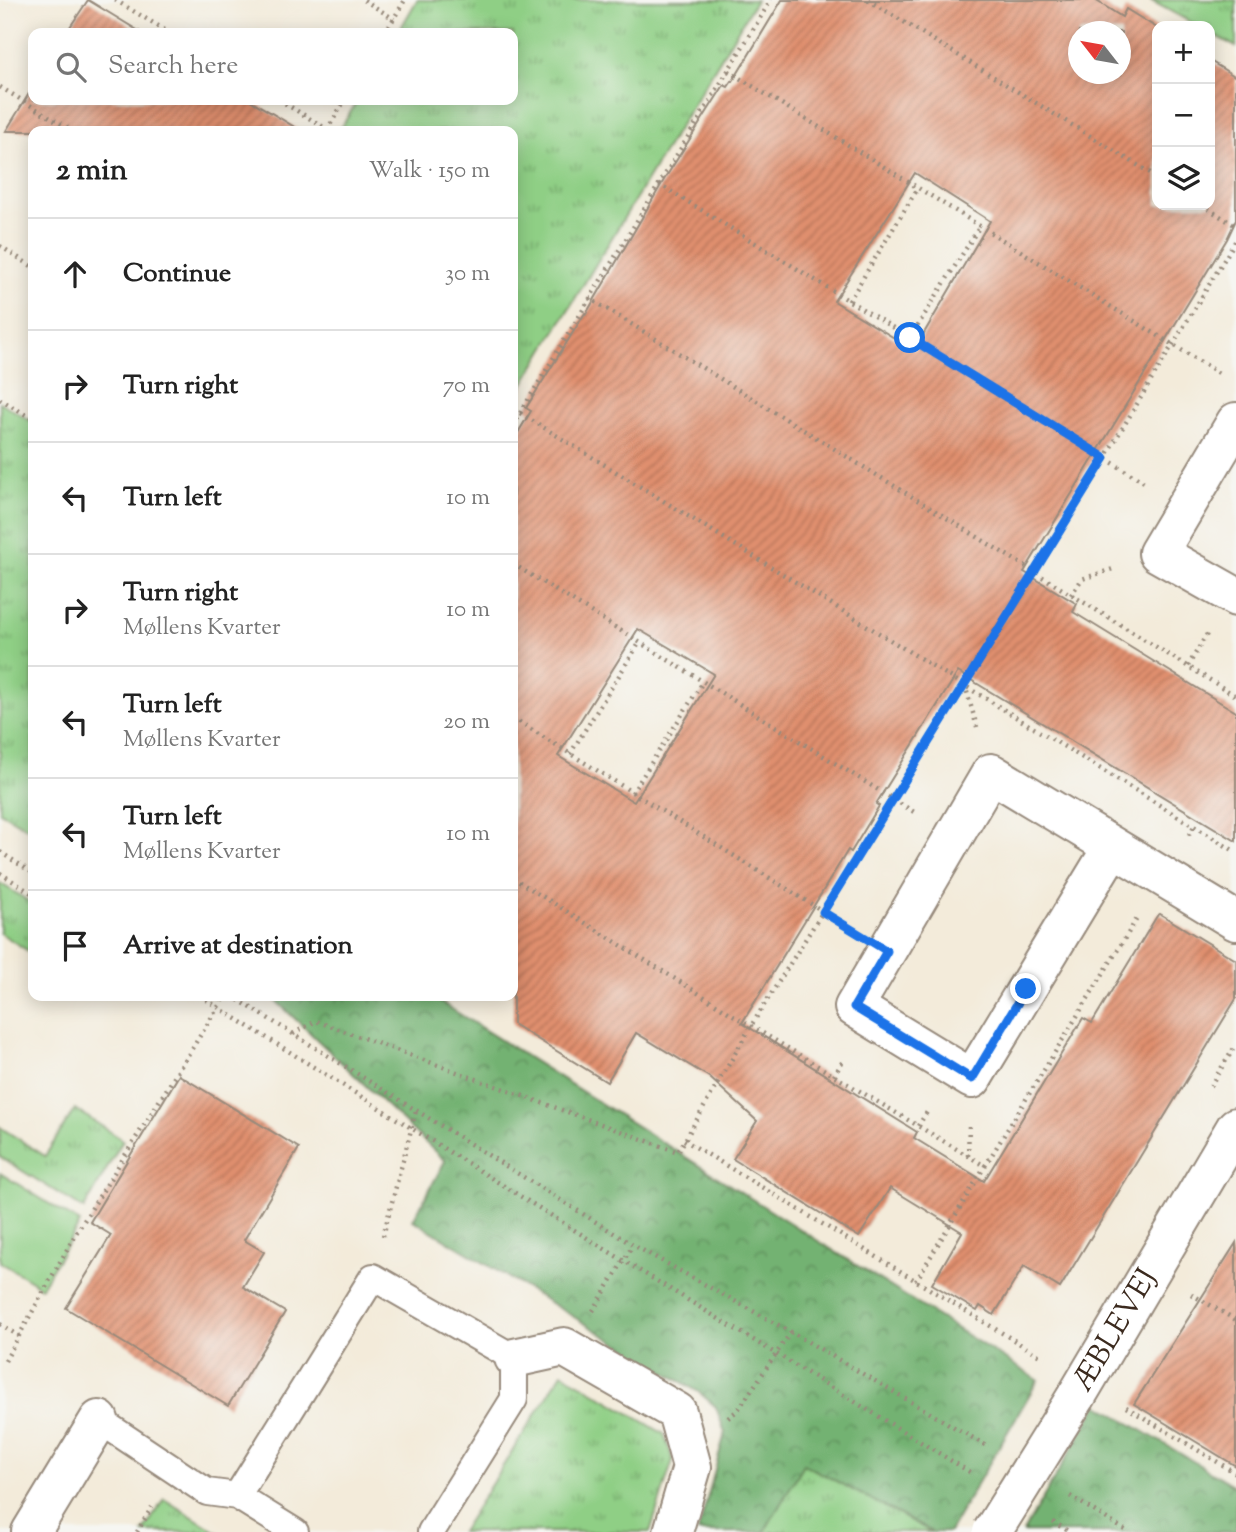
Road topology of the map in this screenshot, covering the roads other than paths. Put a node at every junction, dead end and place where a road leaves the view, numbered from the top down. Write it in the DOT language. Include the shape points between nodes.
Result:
graph roads {
  1 [pos="1236,422"];
  2 [pos="1236,597"];
  3 [pos="1112,848"];
  4 [pos="1236,921"];
  5 [pos="1236,1127"];
  6 [pos="514,1358"];
  7 [pos="99,1420"];
  8 [pos="237,1496"];
  9 [pos="31,1532"];
  10 [pos="295,1532"];
  11 [pos="431,1532"];
  12 [pos="673,1532"];
  13 [pos="992,1532"];
  1 -- 2 [label="street" via="1158,553"];
  3 -- 3 [label="street" via="991,773 854,1007 972,1079"];
  3 -- 4 [label="street"];
  5 -- 13 [label="street, ÆBLEVEJ, bridge"];
  6 -- 8 [label="lane" via="373,1277"];
  6 -- 11 [label="lane" via="514,1399"];
  6 -- 12 [label="street" via="564,1347 677,1412 692,1467"];
  7 -- 8 [label="lane" via="207,1492"];
  7 -- 9 [label="street"];
  8 -- 10 [label="lane"];
}
